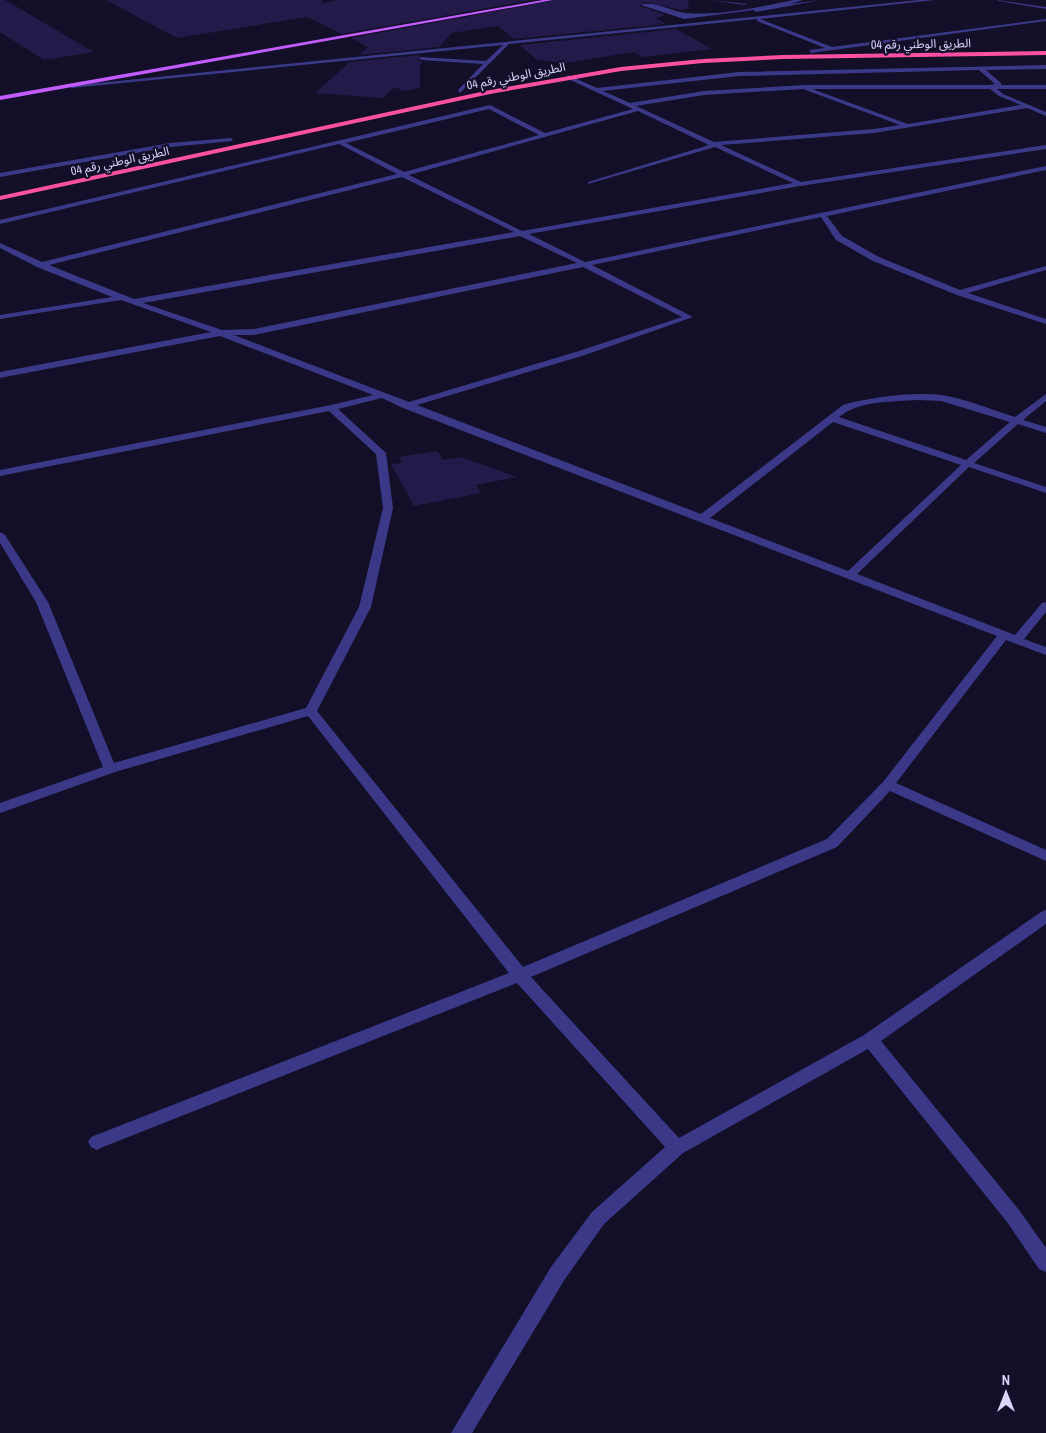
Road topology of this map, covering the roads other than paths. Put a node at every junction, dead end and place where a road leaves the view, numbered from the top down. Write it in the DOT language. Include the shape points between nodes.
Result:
graph roads {
  1 [pos="517,0"];
  2 [pos="551,0"];
  3 [pos="713,0"];
  4 [pos="767,0"];
  5 [pos="801,0"];
  6 [pos="819,0"];
  7 [pos="933,0"];
  8 [pos="999,0"];
  9 [pos="1046,8"];
  10 [pos="754,19"];
  11 [pos="1046,20"];
  12 [pos="507,43"];
  13 [pos="833,48"];
  14 [pos="1046,48"];
  15 [pos="811,51"];
  16 [pos="1046,53"];
  17 [pos="388,55"];
  18 [pos="186,58"];
  19 [pos="488,63"];
  20 [pos="1046,67"];
  21 [pos="980,68"];
  22 [pos="795,71"];
  23 [pos="568,77"];
  24 [pos="64,86"];
  25 [pos="804,86"];
  26 [pos="991,87"];
  27 [pos="1046,87"];
  28 [pos="597,90"];
  29 [pos="460,91"];
  30 [pos="0,98"];
  31 [pos="631,105"];
  32 [pos="1028,106"];
  33 [pos="640,109"];
  34 [pos="1046,114"];
  35 [pos="907,125"];
  36 [pos="544,134"];
  37 [pos="231,140"];
  38 [pos="340,142"];
  39 [pos="714,145"];
  40 [pos="1046,147"];
  41 [pos="1046,168"];
  42 [pos="0,175"];
  43 [pos="402,175"];
  44 [pos="590,183"];
  45 [pos="800,184"];
  46 [pos="0,191"];
  47 [pos="0,198"];
  48 [pos="822,214"];
  49 [pos="0,222"];
  50 [pos="516,232"];
  51 [pos="0,245"];
  52 [pos="585,263"];
  53 [pos="40,265"];
  54 [pos="1046,268"];
  55 [pos="960,293"];
  56 [pos="119,298"];
  57 [pos="130,302"];
  58 [pos="2,315"];
  59 [pos="1046,322"];
  60 [pos="221,334"];
  61 [pos="0,375"];
  62 [pos="380,396"];
  63 [pos="1046,397"];
  64 [pos="406,406"];
  65 [pos="331,408"];
  66 [pos="832,418"];
  67 [pos="1016,421"];
  68 [pos="1046,430"];
  69 [pos="968,464"];
  70 [pos="0,473"];
  71 [pos="1046,490"];
  72 [pos="702,519"];
  73 [pos="0,535"];
  74 [pos="850,575"];
  75 [pos="1046,605"];
  76 [pos="1010,637"];
  77 [pos="1046,651"];
  78 [pos="311,711"];
  79 [pos="110,769"];
  80 [pos="888,785"];
  81 [pos="0,808"];
  82 [pos="1046,856"];
  83 [pos="1046,916"];
  84 [pos="520,976"];
  85 [pos="870,1040"];
  86 [pos="97,1142"];
  87 [pos="678,1148"];
  88 [pos="1046,1262"];
  89 [pos="461,1433"];
  1 -- 18 [label="main road"];
  2 -- 24 [label="main road"];
  3 -- 4 [label="street" via="751,4"];
  5 -- 6 [label="street" via="749,10 687,15 643,5 684,18 753,12"];
  7 -- 10 [label="street"];
  8 -- 9 [label="street"];
  10 -- 12 [label="street"];
  10 -- 13 [label="street"];
  11 -- 13 [label="street"];
  12 -- 17 [label="street"];
  12 -- 19 [label="street"];
  13 -- 15 [label="street"];
  14 -- 15 [label="highway, الطريق الوطني رقم 04"];
  15 -- 29 [label="highway, الطريق الوطني رقم 04" via="712,54 622,63"];
  16 -- 23 [label="highway, الطريق الوطني رقم 04" via="741,59 665,64"];
  17 -- 19 [label="street"];
  17 -- 24 [label="street"];
  19 -- 29 [label="street"];
  20 -- 21 [label="street"];
  21 -- 22 [label="street"];
  21 -- 26 [label="street" via="999,84"];
  22 -- 25 [label="street"];
  22 -- 28 [label="street"];
  23 -- 28 [label="street"];
  23 -- 47 [label="highway, الطريق الوطني رقم 04"];
  24 -- 30 [label="main road"];
  25 -- 26 [label="street"];
  25 -- 31 [label="street" via="704,93"];
  25 -- 35 [label="street" via="807,91"];
  26 -- 27 [label="street"];
  26 -- 32 [label="street" via="1001,95"];
  28 -- 31 [label="street"];
  29 -- 37 [label="highway, الطريق الوطني رقم 04"];
  31 -- 33 [label="street"];
  32 -- 34 [label="street"];
  32 -- 35 [label="street"];
  33 -- 36 [label="street"];
  33 -- 39 [label="street"];
  35 -- 39 [label="street" via="874,131"];
  36 -- 38 [label="street" via="490,107"];
  36 -- 43 [label="street"];
  37 -- 42 [label="street" via="170,145"];
  37 -- 46 [label="highway, الطريق الوطني رقم 04"];
  38 -- 43 [label="street"];
  38 -- 49 [label="street"];
  39 -- 44 [label="street"];
  39 -- 45 [label="street"];
  40 -- 45 [label="street"];
  41 -- 48 [label="street"];
  43 -- 50 [label="street"];
  43 -- 53 [label="street"];
  45 -- 50 [label="street"];
  48 -- 52 [label="street"];
  48 -- 55 [label="street" via="839,238 876,259"];
  50 -- 52 [label="street"];
  50 -- 57 [label="street"];
  51 -- 53 [label="street"];
  52 -- 60 [label="street" via="254,332"];
  52 -- 64 [label="street" via="689,317 582,354"];
  53 -- 56 [label="street"];
  54 -- 55 [label="street"];
  55 -- 59 [label="street"];
  56 -- 57 [label="street"];
  56 -- 58 [label="street"];
  57 -- 60 [label="street"];
  60 -- 61 [label="street"];
  60 -- 62 [label="street"];
  62 -- 64 [label="street"];
  62 -- 65 [label="street"];
  63 -- 67 [label="street"];
  64 -- 72 [label="street"];
  65 -- 70 [label="street"];
  65 -- 78 [label="street" via="380,453 388,508 365,607"];
  66 -- 67 [label="street" via="846,407 859,403 918,397 942,398"];
  66 -- 69 [label="street"];
  66 -- 72 [label="street"];
  67 -- 68 [label="street"];
  67 -- 69 [label="street"];
  69 -- 71 [label="street"];
  69 -- 74 [label="street"];
  72 -- 74 [label="street"];
  73 -- 79 [label="street" via="42,602"];
  74 -- 76 [label="street"];
  75 -- 76 [label="street"];
  76 -- 77 [label="street"];
  76 -- 80 [label="street"];
  78 -- 79 [label="street"];
  78 -- 84 [label="street"];
  79 -- 81 [label="street"];
  80 -- 82 [label="street"];
  80 -- 84 [label="street" via="832,843"];
  83 -- 85 [label="street"];
  84 -- 86 [label="street"];
  84 -- 87 [label="street"];
  85 -- 87 [label="street"];
  85 -- 88 [label="street" via="1013,1216"];
  87 -- 89 [label="street" via="598,1218 558,1273"];
}
